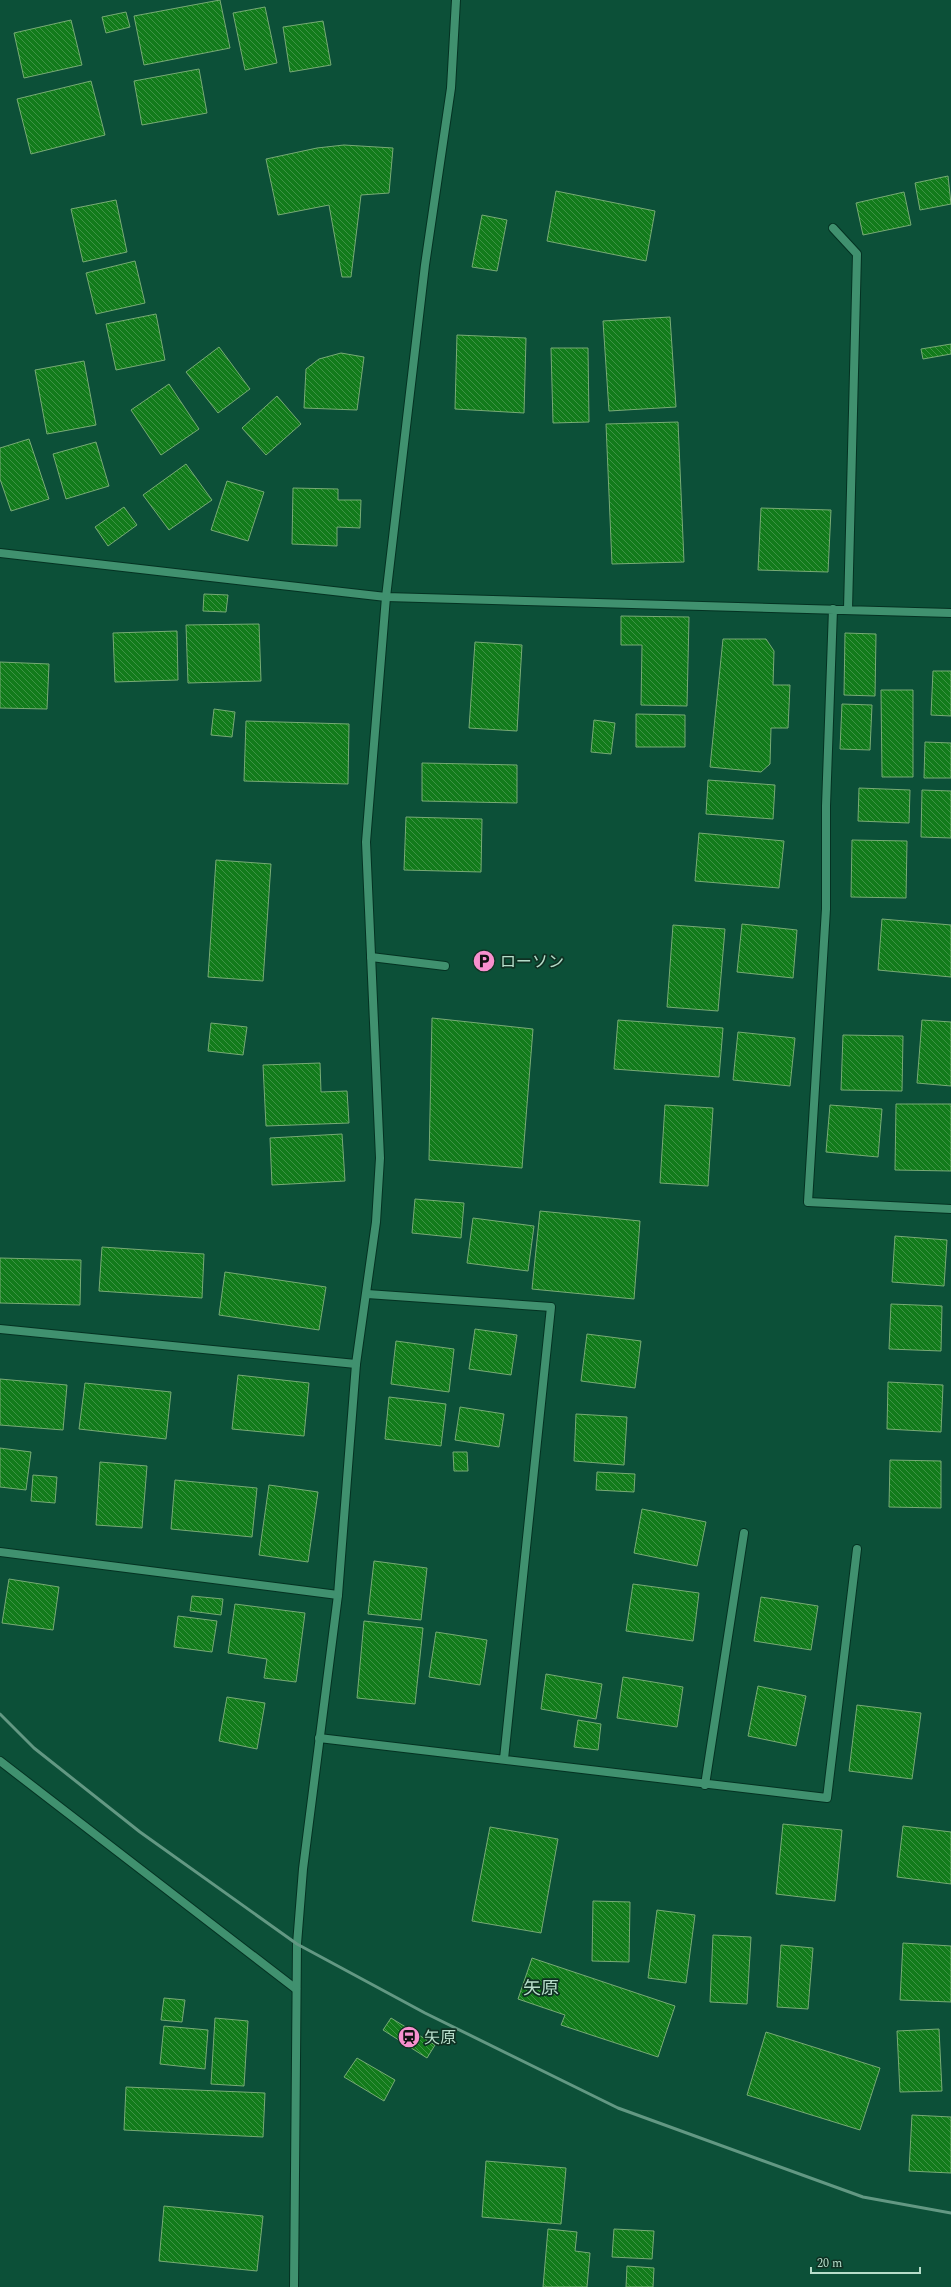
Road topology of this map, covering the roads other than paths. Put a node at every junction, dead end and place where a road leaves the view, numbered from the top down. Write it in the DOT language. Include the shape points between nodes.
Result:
graph roads {
  1 [pos="456,0"];
  2 [pos="833,228"];
  3 [pos="0,553"];
  4 [pos="386,596"];
  5 [pos="834,609"];
  6 [pos="848,609"];
  7 [pos="951,613"];
  8 [pos="370,957"];
  9 [pos="445,966"];
  10 [pos="951,1210"];
  11 [pos="367,1294"];
  12 [pos="0,1329"];
  13 [pos="356,1364"];
  14 [pos="744,1533"];
  15 [pos="856,1549"];
  16 [pos="0,1552"];
  17 [pos="338,1595"];
  18 [pos="319,1738"];
  19 [pos="504,1759"];
  20 [pos="0,1761"];
  21 [pos="705,1785"];
  22 [pos="296,1989"];
  23 [pos="294,2287"];
  1 -- 4 [label="street" via="451,88 424,273"];
  2 -- 6 [label="street" via="857,254"];
  3 -- 4 [label="street"];
  4 -- 5 [label="street"];
  4 -- 8 [label="street" via="366,842"];
  5 -- 6 [label="street"];
  5 -- 10 [label="street" via="826,806 826,909 808,1202"];
  6 -- 7 [label="street"];
  8 -- 9 [label="street"];
  8 -- 11 [label="street" via="380,1158 376,1222"];
  11 -- 13 [label="street"];
  11 -- 19 [label="street" via="551,1307"];
  12 -- 13 [label="street"];
  13 -- 17 [label="street"];
  14 -- 21 [label="street"];
  15 -- 21 [label="street" via="827,1798"];
  16 -- 17 [label="street"];
  17 -- 18 [label="street"];
  18 -- 19 [label="street"];
  18 -- 22 [label="street" via="302,1877"];
  19 -- 21 [label="street"];
  20 -- 22 [label="street"];
  22 -- 23 [label="street"];
}
